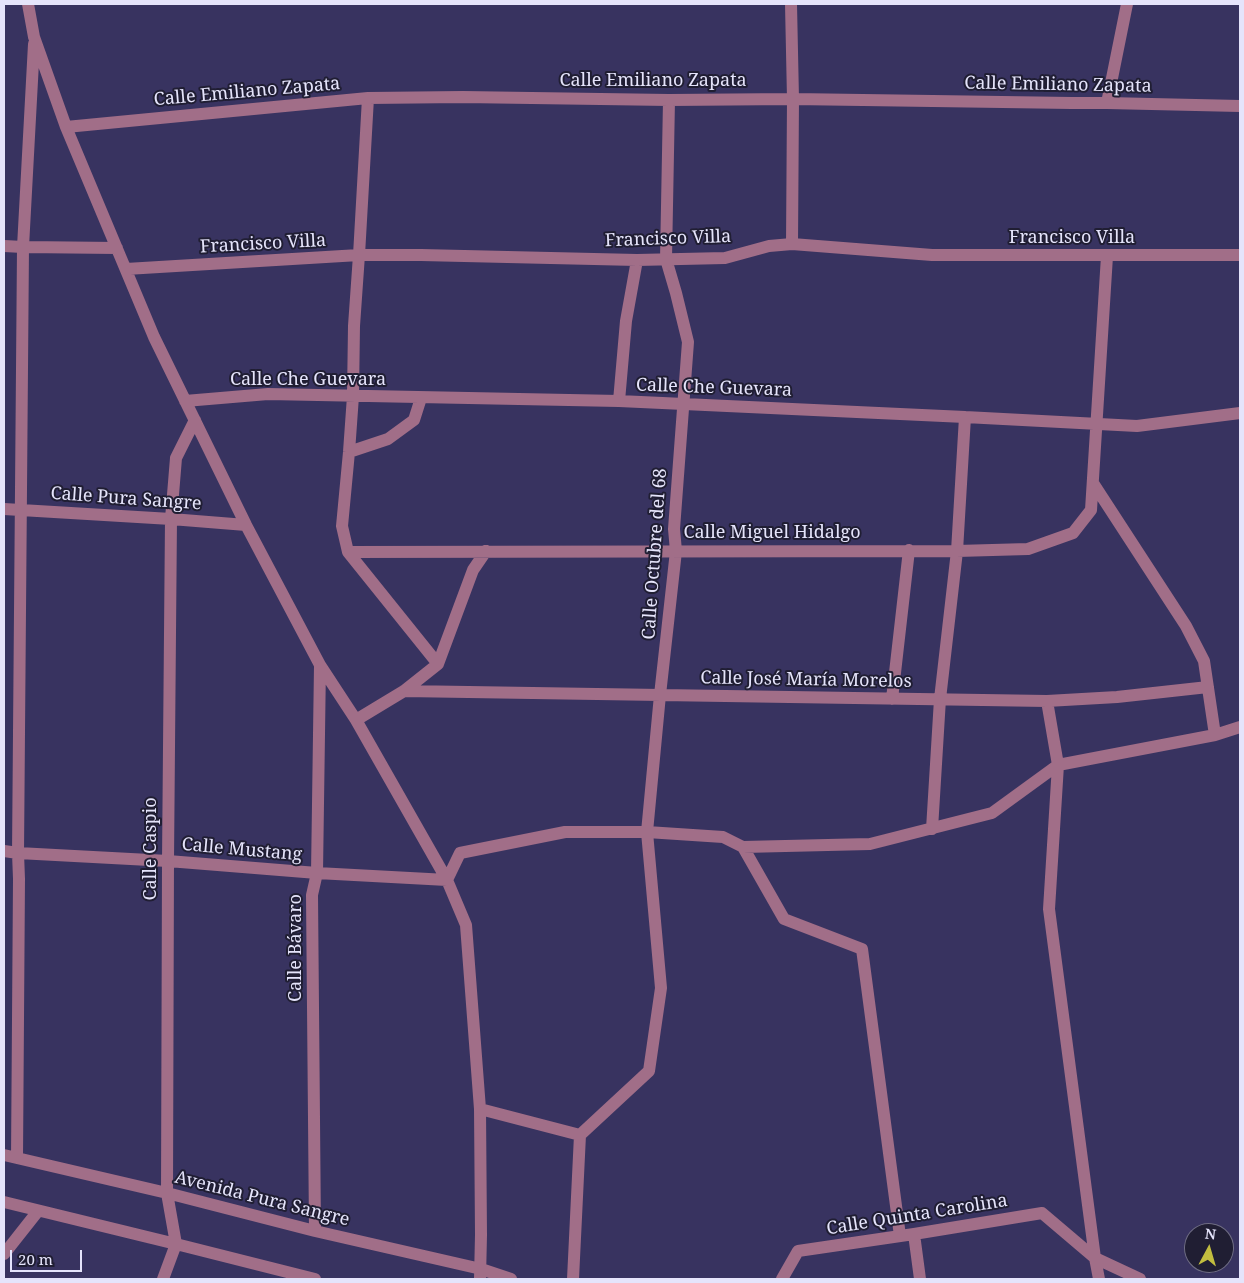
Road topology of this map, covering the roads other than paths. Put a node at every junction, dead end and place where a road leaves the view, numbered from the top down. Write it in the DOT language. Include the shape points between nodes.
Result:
graph roads {
  1 [pos="26,4"];
  2 [pos="791,4"];
  3 [pos="1128,4"];
  4 [pos="34,37"];
  5 [pos="368,98"];
  6 [pos="794,99"];
  7 [pos="669,100"];
  8 [pos="1107,103"];
  9 [pos="1240,106"];
  10 [pos="66,127"];
  11 [pos="792,244"];
  12 [pos="4,246"];
  13 [pos="22,247"];
  14 [pos="117,248"];
  15 [pos="1240,255"];
  16 [pos="359,256"];
  17 [pos="1107,256"];
  18 [pos="666,259"];
  19 [pos="637,260"];
  20 [pos="126,269"];
  21 [pos="353,396"];
  22 [pos="421,398"];
  23 [pos="185,401"];
  24 [pos="619,401"];
  25 [pos="684,404"];
  26 [pos="1240,413"];
  27 [pos="965,417"];
  28 [pos="195,420"];
  29 [pos="1096,425"];
  30 [pos="350,452"];
  31 [pos="1092,483"];
  32 [pos="4,509"];
  33 [pos="21,511"];
  34 [pos="171,519"];
  35 [pos="246,525"];
  36 [pos="909,550"];
  37 [pos="486,551"];
  38 [pos="676,551"];
  39 [pos="957,551"];
  40 [pos="348,552"];
  41 [pos="438,664"];
  42 [pos="320,665"];
  43 [pos="1208,687"];
  44 [pos="404,691"];
  45 [pos="660,695"];
  46 [pos="892,699"];
  47 [pos="940,699"];
  48 [pos="1047,701"];
  49 [pos="356,720"];
  50 [pos="1240,727"];
  51 [pos="1214,735"];
  52 [pos="1058,766"];
  53 [pos="932,828"];
  54 [pos="647,832"];
  55 [pos="743,847"];
  56 [pos="4,851"];
  57 [pos="18,853"];
  58 [pos="168,861"];
  59 [pos="316,873"];
  60 [pos="447,880"];
  61 [pos="480,1109"];
  62 [pos="580,1135"];
  63 [pos="4,1155"];
  64 [pos="17,1158"];
  65 [pos="167,1193"];
  66 [pos="4,1202"];
  67 [pos="38,1211"];
  68 [pos="315,1231"];
  69 [pos="914,1234"];
  70 [pos="900,1236"];
  71 [pos="176,1244"];
  72 [pos="4,1254"];
  73 [pos="1095,1258"];
  74 [pos="480,1274"];
  75 [pos="164,1279"];
  76 [pos="315,1279"];
  77 [pos="511,1279"];
  78 [pos="573,1279"];
  79 [pos="782,1279"];
  80 [pos="920,1279"];
  81 [pos="1099,1279"];
  82 [pos="1140,1279"];
  1 -- 4 [label="street"];
  2 -- 6 [label="street"];
  3 -- 8 [label="street"];
  4 -- 10 [label="street"];
  4 -- 13 [label="street"];
  5 -- 7 [label="street, Calle Emiliano Zapata"];
  5 -- 10 [label="street, Calle Emiliano Zapata"];
  5 -- 16 [label="street"];
  6 -- 7 [label="street, Calle Emiliano Zapata"];
  6 -- 8 [label="street, Calle Emiliano Zapata"];
  6 -- 11 [label="street"];
  7 -- 18 [label="street, Calle Octubre del 68"];
  8 -- 9 [label="street, Calle Emiliano Zapata"];
  10 -- 14 [label="street"];
  11 -- 17 [label="street, Francisco Villa" via="932,255"];
  11 -- 18 [label="street, Francisco Villa" via="769,246 725,258"];
  12 -- 13 [label="street"];
  13 -- 14 [label="street"];
  13 -- 33 [label="street"];
  14 -- 20 [label="street"];
  15 -- 17 [label="street, Francisco Villa"];
  16 -- 19 [label="street, Francisco Villa"];
  16 -- 20 [label="street, Francisco Villa"];
  16 -- 21 [label="street"];
  17 -- 29 [label="street"];
  18 -- 19 [label="street, Francisco Villa"];
  18 -- 25 [label="street, Calle Octubre del 68" via="688,342"];
  19 -- 24 [label="street" via="626,321"];
  20 -- 23 [label="street"];
  21 -- 22 [label="street, Calle Che Guevara"];
  21 -- 23 [label="street, Calle Che Guevara" via="268,394"];
  21 -- 30 [label="street"];
  22 -- 24 [label="street, Calle Che Guevara"];
  22 -- 30 [label="street" via="414,420 388,439"];
  23 -- 28 [label="street"];
  24 -- 25 [label="street, Calle Che Guevara"];
  25 -- 27 [label="street, Calle Che Guevara"];
  25 -- 38 [label="street, Calle Octubre del 68" via="674,528"];
  26 -- 29 [label="street, Calle Che Guevara" via="1136,426"];
  27 -- 29 [label="street, Calle Che Guevara"];
  27 -- 39 [label="street"];
  28 -- 34 [label="street, Calle Caspio" via="176,458"];
  28 -- 35 [label="street"];
  29 -- 31 [label="street"];
  30 -- 40 [label="street" via="342,526"];
  31 -- 39 [label="street, Calle Miguel Hidalgo" via="1091,510 1073,534 1028,549"];
  31 -- 43 [label="street" via="1186,626 1204,661"];
  32 -- 33 [label="street, Calle Pura Sangre"];
  33 -- 34 [label="street, Calle Pura Sangre"];
  33 -- 57 [label="street"];
  34 -- 35 [label="street, Calle Pura Sangre"];
  34 -- 58 [label="street, Calle Caspio"];
  35 -- 42 [label="street"];
  36 -- 38 [label="street, Calle Miguel Hidalgo"];
  36 -- 39 [label="street, Calle Miguel Hidalgo"];
  36 -- 46 [label="street"];
  37 -- 38 [label="street, Calle Miguel Hidalgo"];
  37 -- 40 [label="street, Calle Miguel Hidalgo"];
  37 -- 41 [label="street" via="473,570"];
  38 -- 45 [label="street, Calle Octubre del 68"];
  39 -- 47 [label="street"];
  40 -- 41 [label="street"];
  41 -- 44 [label="street"];
  42 -- 49 [label="street"];
  42 -- 59 [label="street, Calle Bávaro"];
  43 -- 48 [label="street, Calle José María Morelos"];
  43 -- 51 [label="street"];
  44 -- 45 [label="street, Calle José María Morelos"];
  44 -- 49 [label="street"];
  45 -- 46 [label="street, Calle José María Morelos"];
  45 -- 54 [label="street, Calle Octubre del 68"];
  46 -- 47 [label="street, Calle José María Morelos"];
  47 -- 48 [label="street, Calle José María Morelos"];
  47 -- 53 [label="street"];
  48 -- 52 [label="street"];
  49 -- 60 [label="street"];
  50 -- 51 [label="street"];
  51 -- 52 [label="street"];
  52 -- 53 [label="street" via="992,813"];
  52 -- 73 [label="street" via="1049,909"];
  53 -- 55 [label="street" via="870,844"];
  54 -- 55 [label="street" via="724,837"];
  54 -- 60 [label="street" via="565,832 460,853"];
  54 -- 62 [label="street, Calle Octubre del 68" via="660,988 649,1071"];
  55 -- 70 [label="street" via="784,919 862,950"];
  56 -- 57 [label="street, Calle Mustang"];
  57 -- 58 [label="street, Calle Mustang"];
  57 -- 64 [label="street"];
  58 -- 59 [label="street, Calle Mustang"];
  58 -- 65 [label="street, Calle Caspio"];
  59 -- 60 [label="street, Calle Mustang"];
  59 -- 68 [label="street, Calle Bávaro" via="312,895"];
  60 -- 61 [label="street" via="466,925"];
  61 -- 62 [label="street"];
  61 -- 74 [label="street"];
  62 -- 78 [label="street"];
  63 -- 64 [label="street, Avenida Pura Sangre"];
  64 -- 65 [label="street, Avenida Pura Sangre"];
  65 -- 68 [label="street, Avenida Pura Sangre"];
  65 -- 71 [label="street, Calle Caspio"];
  66 -- 67 [label="street"];
  67 -- 71 [label="street"];
  67 -- 72 [label="street"];
  68 -- 74 [label="street, Avenida Pura Sangre"];
  69 -- 70 [label="street, Calle Quinta Carolina"];
  69 -- 73 [label="street, Calle Quinta Carolina" via="1042,1213"];
  69 -- 80 [label="street"];
  70 -- 79 [label="street, Calle Quinta Carolina" via="798,1252"];
  71 -- 75 [label="street, Calle Caspio"];
  71 -- 76 [label="street"];
  73 -- 81 [label="street"];
  73 -- 82 [label="street"];
  74 -- 77 [label="street, Avenida Pura Sangre"];
}
